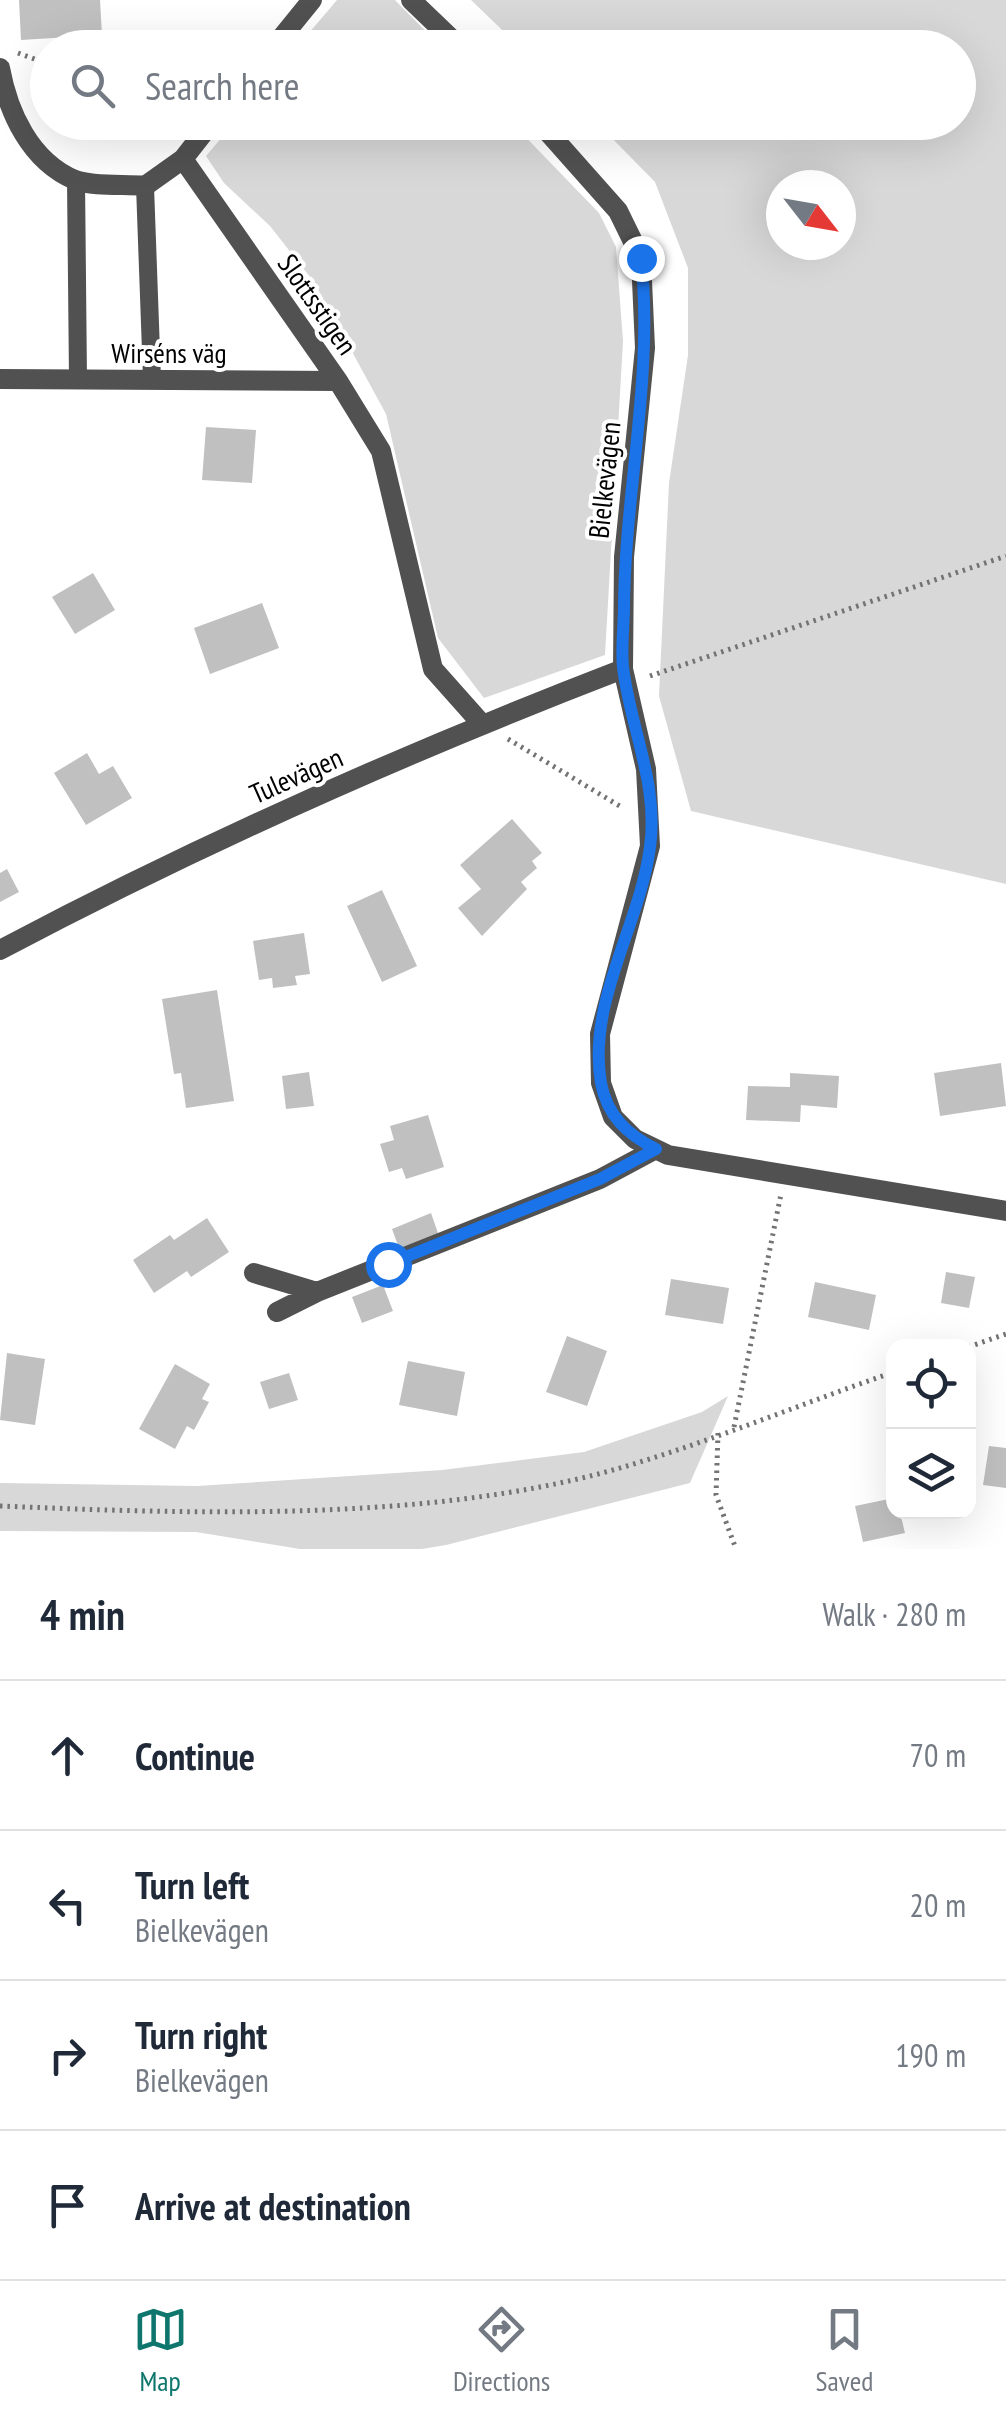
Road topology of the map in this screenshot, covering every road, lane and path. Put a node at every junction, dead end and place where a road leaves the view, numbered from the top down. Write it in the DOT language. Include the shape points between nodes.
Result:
graph roads {
  1 [pos="312,0"];
  2 [pos="411,0"];
  3 [pos="288,30"];
  4 [pos="442,30"];
  5 [pos="5,59"];
  6 [pos="30,62"];
  7 [pos="197,140"];
  8 [pos="555,140"];
  9 [pos="182,158"];
  10 [pos="76,180"];
  11 [pos="146,186"];
  12 [pos="0,379"];
  13 [pos="78,379"];
  14 [pos="152,380"];
  15 [pos="338,381"];
  16 [pos="1006,556"];
  17 [pos="626,676"];
  18 [pos="482,724"];
  19 [pos="651,825"];
  20 [pos="0,950"];
  21 [pos="656,1149"];
  22 [pos="786,1171"];
  23 [pos="1006,1211"];
  24 [pos="254,1273"];
  25 [pos="318,1292"];
  26 [pos="277,1312"];
  27 [pos="1006,1334"];
  28 [pos="976,1344"];
  29 [pos="886,1375"];
  30 [pos="734,1427"];
  31 [pos="718,1433"];
  32 [pos="0,1506"];
  33 [pos="736,1549"];
  1 -- 3 [label="street"];
  2 -- 4 [label="street"];
  5 -- 6 [label="path"];
  5 -- 10 [label="street" via="6,102 21,130 36,151"];
  7 -- 9 [label="street"];
  8 -- 17 [label="street, Bielkevägen" via="618,210 641,258 645,348 624,557"];
  9 -- 11 [label="street"];
  9 -- 15 [label="street, Slottsstigen"];
  10 -- 11 [label="street"];
  10 -- 13 [label="lane"];
  11 -- 14 [label="lane"];
  12 -- 13 [label="street, Wirséns väg"];
  13 -- 14 [label="street, Wirséns väg"];
  14 -- 15 [label="street, Wirséns väg"];
  15 -- 18 [label="street, Slottsstigen" via="381,450 433,669"];
  16 -- 17 [label="path"];
  17 -- 18 [label="street, Tulevägen"];
  17 -- 19 [label="street, Bielkevägen"];
  18 -- 19 [label="path"];
  18 -- 20 [label="street, Tulevägen" via="150,870"];
  19 -- 21 [label="street, Bielkevägen" via="640,895 600,1034 601,1083 612,1117"];
  21 -- 22 [label="street, Bielkevägen"];
  21 -- 25 [label="street" via="600,1179"];
  22 -- 23 [label="street, Bielkevägen"];
  22 -- 30 [label="path"];
  24 -- 25 [label="street"];
  25 -- 26 [label="street"];
  27 -- 28 [label="path"];
  29 -- 30 [label="path"];
  30 -- 31 [label="path"];
  31 -- 32 [label="path" via="614,1470 422,1503 242,1510"];
  31 -- 33 [label="path" via="716,1495"];
}
